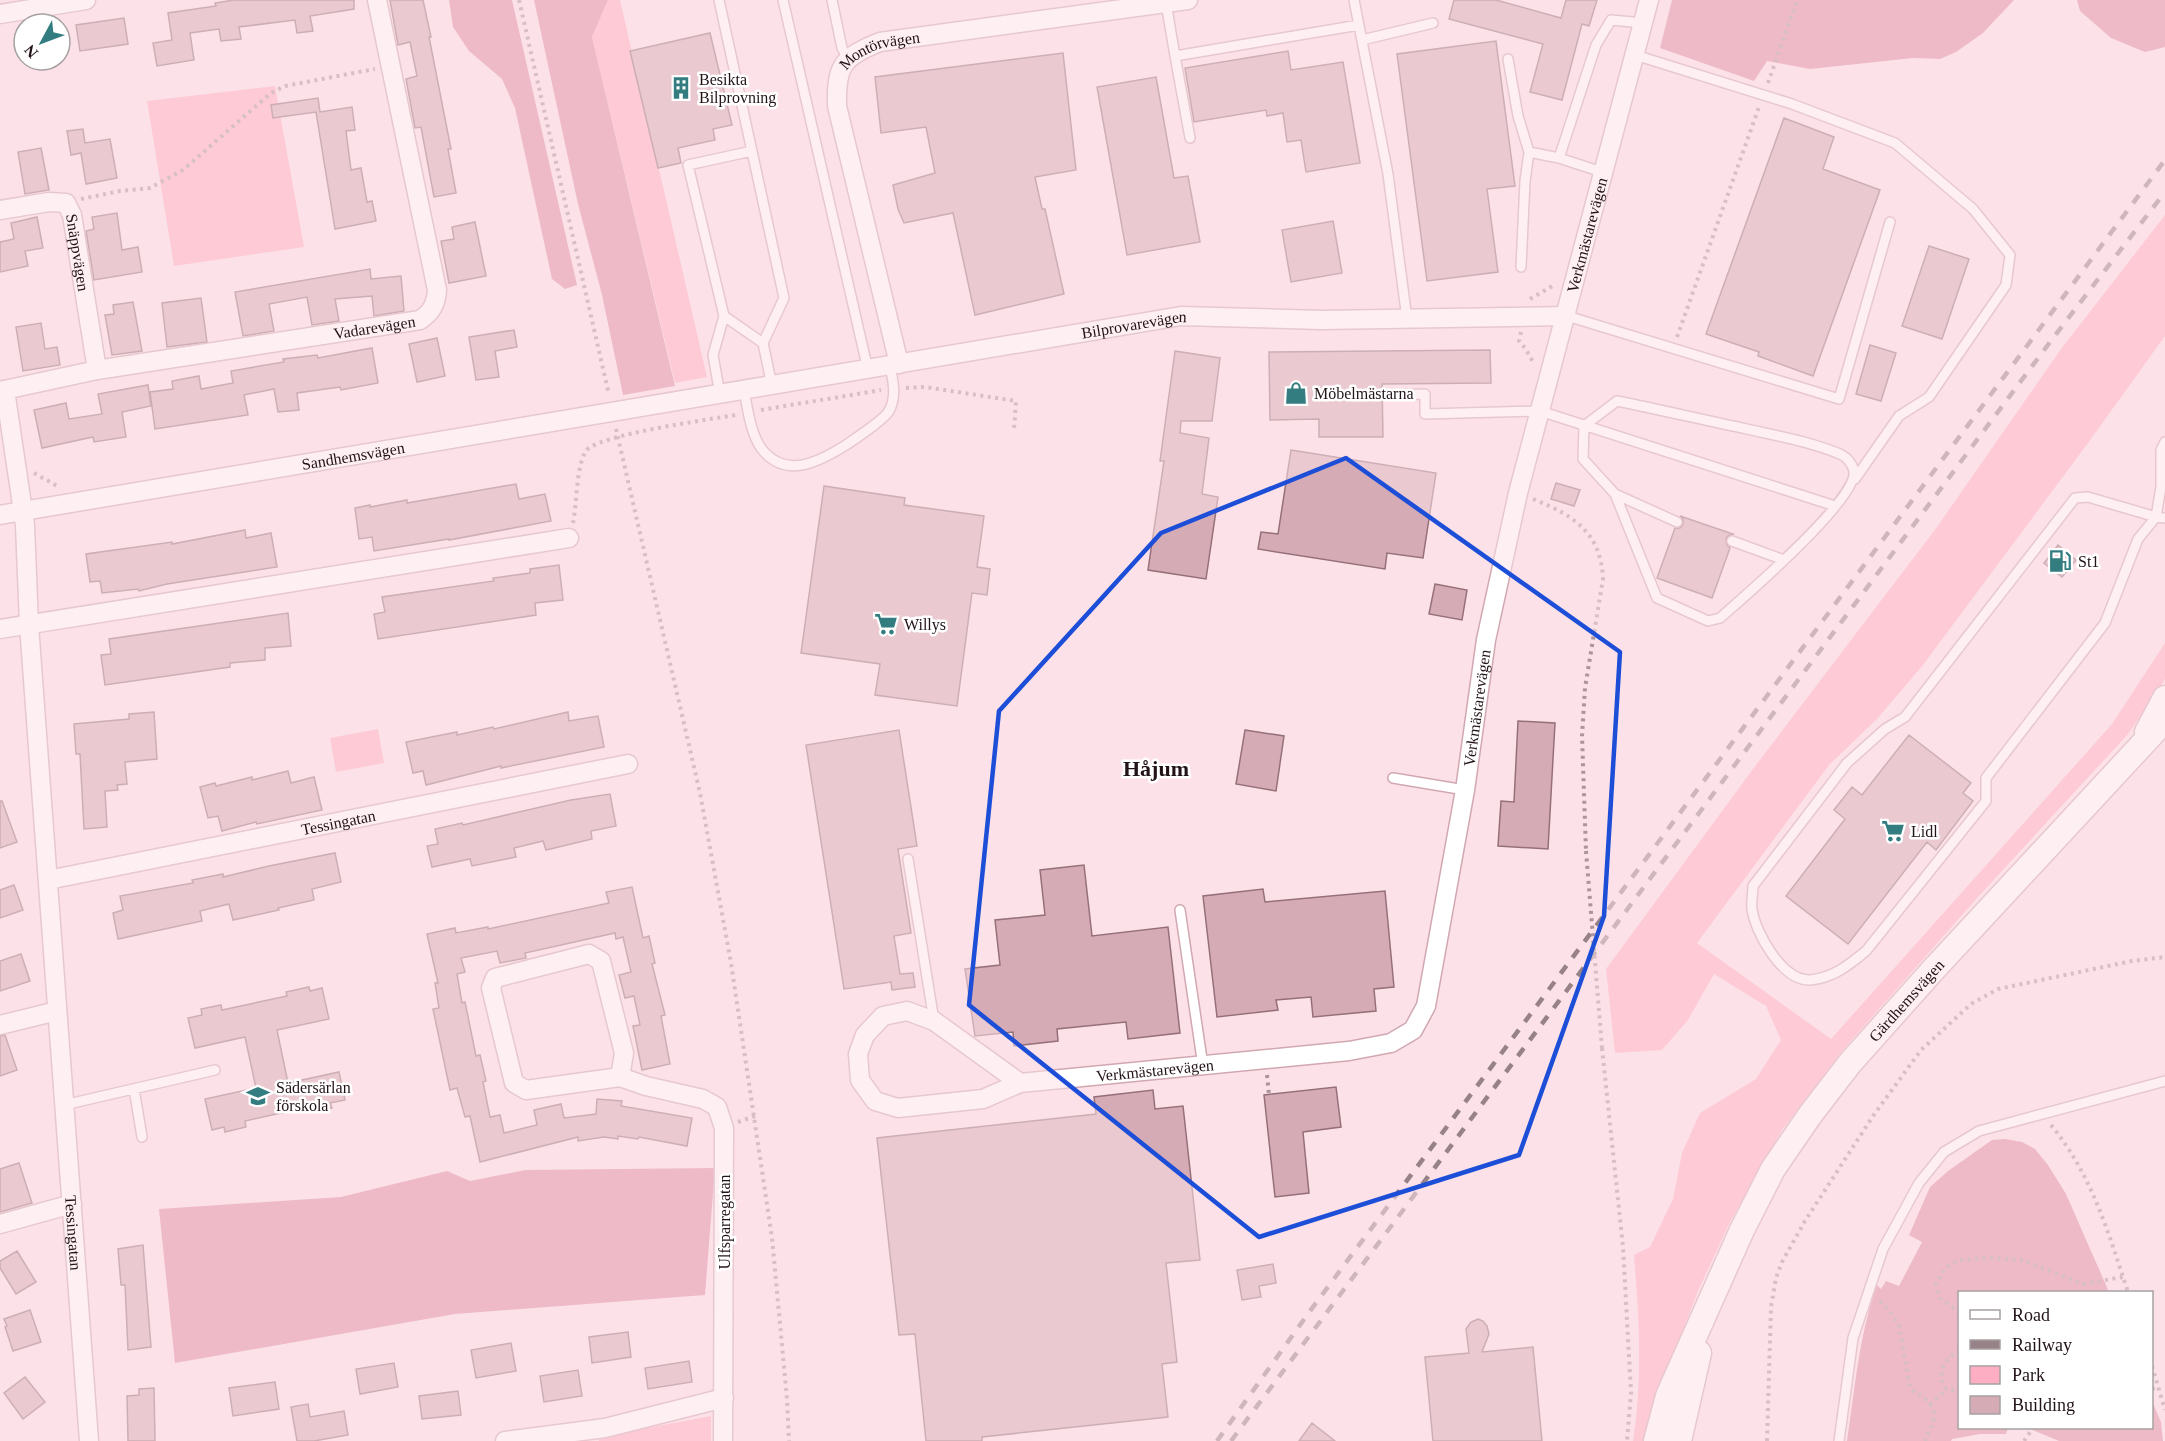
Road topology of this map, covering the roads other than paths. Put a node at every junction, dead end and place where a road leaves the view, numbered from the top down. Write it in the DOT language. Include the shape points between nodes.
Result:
graph roads {
  1 [pos="86,0"];
  2 [pos="377,0"];
  3 [pos="719,0"];
  4 [pos="783,0"];
  5 [pos="832,0"];
  6 [pos="1354,0"];
  7 [pos="1649,0"];
  8 [pos="1179,1"];
  9 [pos="0,14"];
  10 [pos="1433,23"];
  11 [pos="1643,23"];
  12 [pos="1359,25"];
  13 [pos="1362,40"];
  14 [pos="1635,55"];
  15 [pos="1175,56"];
  16 [pos="848,59"];
  17 [pos="1508,59"];
  18 [pos="1190,138"];
  19 [pos="752,151"];
  20 [pos="1529,152"];
  21 [pos="1559,158"];
  22 [pos="1605,173"];
  23 [pos="0,210"];
  24 [pos="1890,222"];
  25 [pos="1521,267"];
  26 [pos="724,316"];
  27 [pos="1567,316"];
  28 [pos="1407,318"];
  29 [pos="763,343"];
  30 [pos="895,365"];
  31 [pos="97,370"];
  32 [pos="868,370"];
  33 [pos="772,386"];
  34 [pos="2,390"];
  35 [pos="744,391"];
  36 [pos="1388,395"];
  37 [pos="714,396"];
  38 [pos="1540,411"];
  39 [pos="1584,426"];
  40 [pos="2165,442"];
  41 [pos="1853,481"];
  42 [pos="1615,494"];
  43 [pos="1835,506"];
  44 [pos="24,511"];
  45 [pos="0,515"];
  46 [pos="2161,518"];
  47 [pos="1677,522"];
  48 [pos="569,538"];
  49 [pos="1732,542"];
  50 [pos="1784,560"];
  51 [pos="29,625"];
  52 [pos="0,629"];
  53 [pos="2165,698"];
  54 [pos="2165,720"];
  55 [pos="2142,743"];
  56 [pos="628,764"];
  57 [pos="1393,778"];
  58 [pos="1465,790"];
  59 [pos="908,859"];
  60 [pos="48,880"];
  61 [pos="1180,910"];
  62 [pos="57,1011"];
  63 [pos="934,1021"];
  64 [pos="0,1025"];
  65 [pos="1203,1066"];
  66 [pos="215,1070"];
  67 [pos="620,1077"];
  68 [pos="2165,1081"];
  69 [pos="1020,1083"];
  70 [pos="134,1089"];
  71 [pos="64,1105"];
  72 [pos="142,1137"];
  73 [pos="72,1204"];
  74 [pos="0,1224"];
  75 [pos="1714,1289"];
  76 [pos="724,1398"];
  77 [pos="89,1441"];
  78 [pos="506,1441"];
  79 [pos="723,1441"];
  80 [pos="1656,1441"];
  81 [pos="1679,1441"];
  82 [pos="1839,1441"];
  1 -- 9 [label="street"];
  2 -- 31 [label="street, Vadarevägen" via="437,290 436,304 429,314 420,320"];
  3 -- 19 [label="lane"];
  4 -- 32 [label="lane"];
  5 -- 16 [label="lane"];
  6 -- 12 [label="lane"];
  7 -- 11 [label="street, Verkmästarevägen"];
  8 -- 15 [label="lane"];
  8 -- 16 [label="street, Montörvägen" via="880,42 858,50"];
  10 -- 13 [label="lane"];
  11 -- 14 [label="street, Verkmästarevägen"];
  11 -- 21 [label="lane" via="1611,20 1596,45"];
  12 -- 13 [label="lane"];
  12 -- 15 [label="lane"];
  13 -- 28 [label="lane" via="1388,174"];
  14 -- 22 [label="street, Verkmästarevägen"];
  14 -- 41 [label="lane" via="1763,95 1895,143 1973,209 2010,255 2006,285 1936,388 1899,416"];
  15 -- 18 [label="lane"];
  16 -- 30 [label="street, Montörvägen" via="836,80 837,106"];
  17 -- 20 [label="lane"];
  19 -- 26 [label="lane" via="688,165"];
  19 -- 29 [label="lane" via="784,298"];
  20 -- 21 [label="lane"];
  20 -- 25 [label="lane"];
  21 -- 22 [label="lane"];
  22 -- 27 [label="street, Verkmästarevägen"];
  23 -- 31 [label="street, Snäppvägen" via="66,203 72,215"];
  24 -- 27 [label="lane" via="1839,399"];
  26 -- 29 [label="lane"];
  26 -- 37 [label="lane" via="713,355"];
  27 -- 28 [label="street, Bilprovarevägen"];
  27 -- 38 [label="street, Verkmästarevägen"];
  28 -- 30 [label="street, Bilprovarevägen" via="1181,316"];
  29 -- 33 [label="lane"];
  30 -- 32 [label="street, Bilprovarevägen"];
  30 -- 35 [label="lane" via="889,412 863,434 804,466 779,464 761,447"];
  31 -- 34 [label="street, Vadarevägen"];
  32 -- 33 [label="street, Bilprovarevägen"];
  33 -- 35 [label="street, Bilprovarevägen"];
  34 -- 44 [label="street, Tessingatan"];
  35 -- 37 [label="street, Bilprovarevägen"];
  36 -- 38 [label="lane" via="1425,394 1425,414"];
  37 -- 44 [label="street, Sandhemsvägen"];
  38 -- 39 [label="lane"];
  38 -- 58 [label="street, Verkmästarevägen" via="1486,640"];
  39 -- 41 [label="lane" via="1617,401 1782,437 1841,455 1851,461"];
  39 -- 42 [label="lane" via="1583,459"];
  39 -- 43 [label="lane"];
  40 -- 46 [label="lane" via="2161,450"];
  41 -- 43 [label="lane"];
  42 -- 47 [label="lane"];
  42 -- 50 [label="lane" via="1657,598 1708,621 1720,618"];
  43 -- 50 [label="lane"];
  44 -- 45 [label="street, Sandhemsvägen"];
  44 -- 51 [label="street, Tessingatan"];
  46 -- 46 [label="lane" via="2138,539 2105,622 1986,778 1986,801 1866,951 1846,968 1823,978 1807,980 1789,972 1773,957 1761,936 1752,909 1753,886 1847,763 1885,729 1905,717 2075,498 2088,497"];
  48 -- 51 [label="street"];
  49 -- 50 [label="lane"];
  51 -- 52 [label="street"];
  51 -- 60 [label="street, Tessingatan"];
  53 -- 55 [label="main road, Gärdhemsvägen"];
  54 -- 55 [label="main road, Gärdhemsvägen"];
  55 -- 75 [label="main road, Gärdhemsvägen" via="1933,970 1810,1114 1773,1169"];
  56 -- 60 [label="street, Tessingatan"];
  57 -- 58 [label="lane"];
  58 -- 65 [label="street, Verkmästarevägen" via="1426,1006 1413,1030 1391,1043 1349,1051"];
  59 -- 63 [label="lane"];
  60 -- 62 [label="street, Tessingatan"];
  61 -- 65 [label="lane"];
  62 -- 64 [label="street"];
  62 -- 71 [label="street, Tessingatan"];
  63 -- 69 [label="street, Verkmästarevägen"];
  63 -- 69 [label="street, Verkmästarevägen" via="907,1011 883,1016 865,1035 858,1054 860,1080 876,1101 898,1108 982,1099"];
  65 -- 69 [label="street, Verkmästarevägen"];
  66 -- 70 [label="lane"];
  67 -- 67 [label="street, Ulfsparregatan" via="525,1090 514,1083 491,988 495,978 590,954 602,961 624,1053"];
  67 -- 76 [label="street, Ulfsparregatan" via="703,1099 717,1107 722,1116"];
  68 -- 82 [label="lane" via="1979,1131 1944,1152 1919,1183 1883,1249 1853,1338"];
  70 -- 71 [label="lane"];
  70 -- 72 [label="lane"];
  71 -- 73 [label="street, Tessingatan"];
  73 -- 74 [label="street"];
  73 -- 77 [label="street, Tessingatan"];
  75 -- 80 [label="main road, Gärdhemsvägen" via="1668,1396"];
  75 -- 81 [label="main road, Gärdhemsvägen"];
  76 -- 78 [label="street" via="605,1428"];
  76 -- 79 [label="street, Ulfsparregatan"];
}
